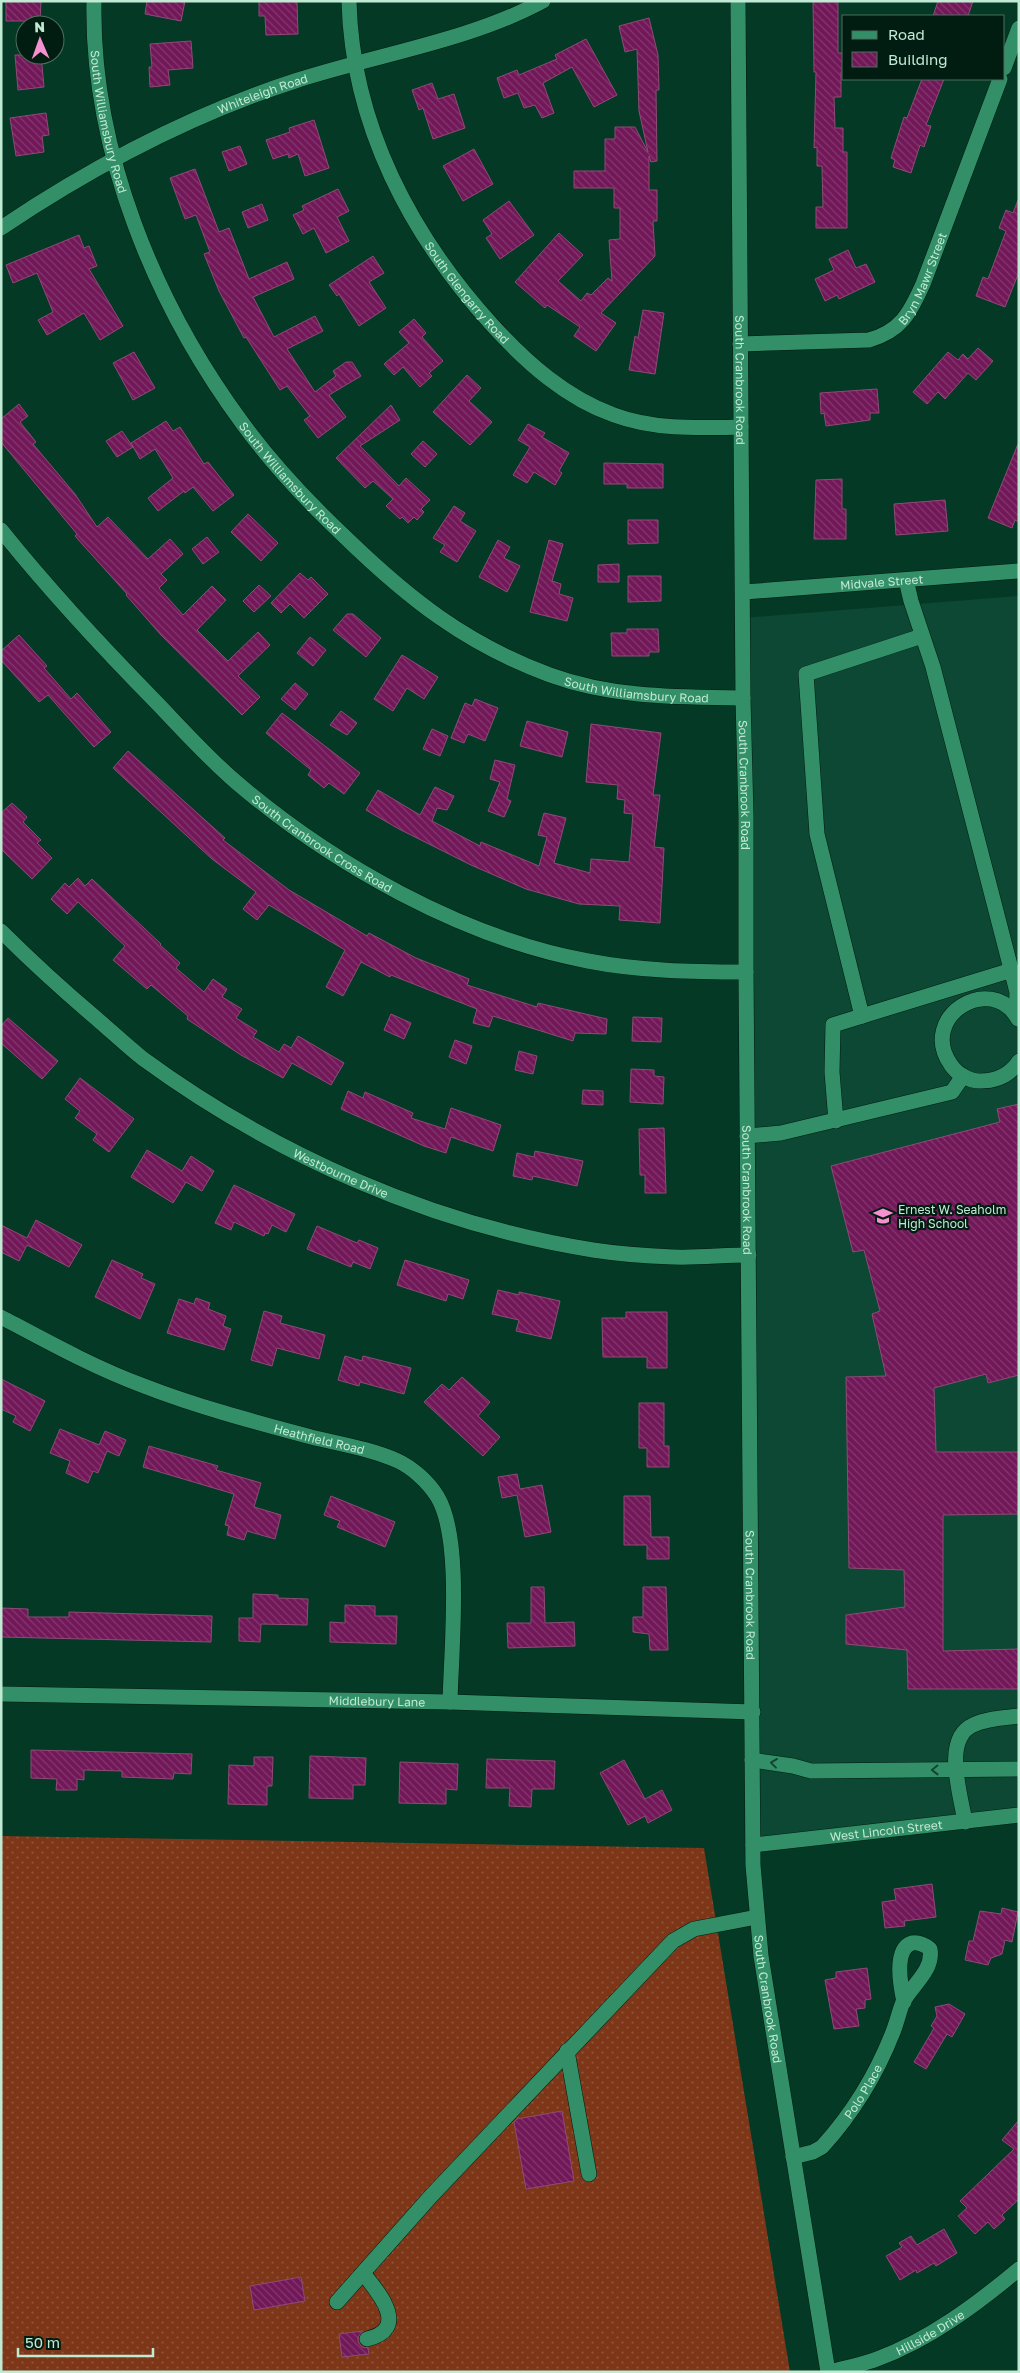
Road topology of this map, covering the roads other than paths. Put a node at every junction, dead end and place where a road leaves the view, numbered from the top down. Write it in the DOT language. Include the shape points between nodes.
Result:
graph roads {
  1 [pos="94,1"];
  2 [pos="349,1"];
  3 [pos="543,1"];
  4 [pos="738,1"];
  5 [pos="1019,28"];
  6 [pos="354,63"];
  7 [pos="1005,65"];
  8 [pos="1000,80"];
  9 [pos="114,159"];
  10 [pos="1,228"];
  11 [pos="740,344"];
  12 [pos="741,427"];
  13 [pos="1,530"];
  14 [pos="1019,571"];
  15 [pos="906,580"];
  16 [pos="744,592"];
  17 [pos="922,636"];
  18 [pos="744,698"];
  19 [pos="1,930"];
  20 [pos="1012,970"];
  21 [pos="746,972"];
  22 [pos="862,1016"];
  23 [pos="1017,1016"];
  24 [pos="1019,1061"];
  25 [pos="962,1076"];
  26 [pos="836,1121"];
  27 [pos="747,1136"];
  28 [pos="749,1255"];
  29 [pos="1,1317"];
  30 [pos="1,1694"];
  31 [pos="450,1702"];
  32 [pos="753,1712"];
  33 [pos="1019,1716"];
  34 [pos="752,1760"];
  35 [pos="1019,1769"];
  36 [pos="956,1770"];
  37 [pos="1019,1815"];
  38 [pos="965,1822"];
  39 [pos="753,1845"];
  40 [pos="757,1917"];
  41 [pos="904,2002"];
  42 [pos="567,2051"];
  43 [pos="793,2158"];
  44 [pos="588,2174"];
  45 [pos="1019,2269"];
  46 [pos="363,2273"];
  47 [pos="337,2302"];
  48 [pos="367,2339"];
  49 [pos="829,2372"];
  1 -- 9 [label="street, South Williamsbury Road" via="98,83"];
  2 -- 6 [label="street, South Glengarry Road"];
  3 -- 6 [label="street, Whiteleigh Road" via="488,26"];
  4 -- 11 [label="street, South Cranbrook Road"];
  5 -- 7 [label="street"];
  6 -- 9 [label="street, Whiteleigh Road" via="218,110"];
  6 -- 12 [label="street, South Glengarry Road" via="376,142 411,215 431,249 474,305 518,353 556,384 615,416 648,424"];
  8 -- 11 [label="street, Bryn Mawr Street" via="923,284 913,307 898,326 884,336 869,340"];
  9 -- 10 [label="street, Whiteleigh Road"];
  9 -- 18 [label="street, South Williamsbury Road" via="148,256 164,290 192,345 242,422 324,517 409,596 456,630 488,648 552,676 640,695"];
  11 -- 12 [label="street, South Cranbrook Road"];
  12 -- 16 [label="street, South Cranbrook Road"];
  13 -- 21 [label="street, South Cranbrook Cross Road" via="121,667 236,782 303,833 369,875 440,912 500,937 548,952 629,968"];
  14 -- 15 [label="street, Midvale Street"];
  15 -- 16 [label="street, Midvale Street"];
  15 -- 17 [label="street"];
  16 -- 18 [label="street, South Cranbrook Road"];
  17 -- 20 [label="street" via="933,667"];
  17 -- 22 [label="street" via="806,674 817,834"];
  18 -- 21 [label="street, South Cranbrook Road"];
  19 -- 28 [label="street, Westbourne Drive" via="59,986 141,1057 259,1132 380,1190 466,1221 538,1240 595,1250 674,1257"];
  20 -- 22 [label="street"];
  20 -- 23 [label="street" via="1017,992"];
  21 -- 27 [label="street, South Cranbrook Road"];
  22 -- 26 [label="street" via="833,1025"];
  23 -- 25 [label="street" via="1006,1005 981,998 957,1008 948,1018 942,1043 952,1068"];
  24 -- 25 [label="street" via="1004,1076 990,1081"];
  25 -- 26 [label="street" via="952,1092"];
  26 -- 27 [label="street" via="772,1135"];
  27 -- 28 [label="street, South Cranbrook Road"];
  28 -- 32 [label="street, South Cranbrook Road"];
  29 -- 31 [label="street, Heathfield Road" via="144,1386 221,1412 361,1448 399,1462 422,1478 437,1496 452,1542"];
  30 -- 31 [label="street, Middlebury Lane"];
  31 -- 32 [label="street, Middlebury Lane"];
  32 -- 34 [label="street, South Cranbrook Road"];
  33 -- 36 [label="street" via="981,1722 965,1730 956,1746"];
  36 -- 34 [label="street, one-way" via="810,1771"];
  34 -- 39 [label="street, South Cranbrook Road"];
  35 -- 36 [label="street"];
  36 -- 38 [label="street"];
  37 -- 38 [label="street, West Lincoln Street"];
  38 -- 39 [label="street, West Lincoln Street"];
  39 -- 40 [label="street, South Cranbrook Road"];
  40 -- 42 [label="street" via="694,1929 673,1941"];
  40 -- 43 [label="street, South Cranbrook Road"];
  41 -- 43 [label="street, Polo Place" via="869,2082 830,2138 813,2152"];
  42 -- 44 [label="street"];
  42 -- 46 [label="street"];
  43 -- 49 [label="street, South Cranbrook Road"];
  45 -- 49 [label="street, Hillside Drive" via="924,2336 878,2359"];
  46 -- 47 [label="street"];
  46 -- 48 [label="street" via="390,2312 388,2326 378,2336"];
}
